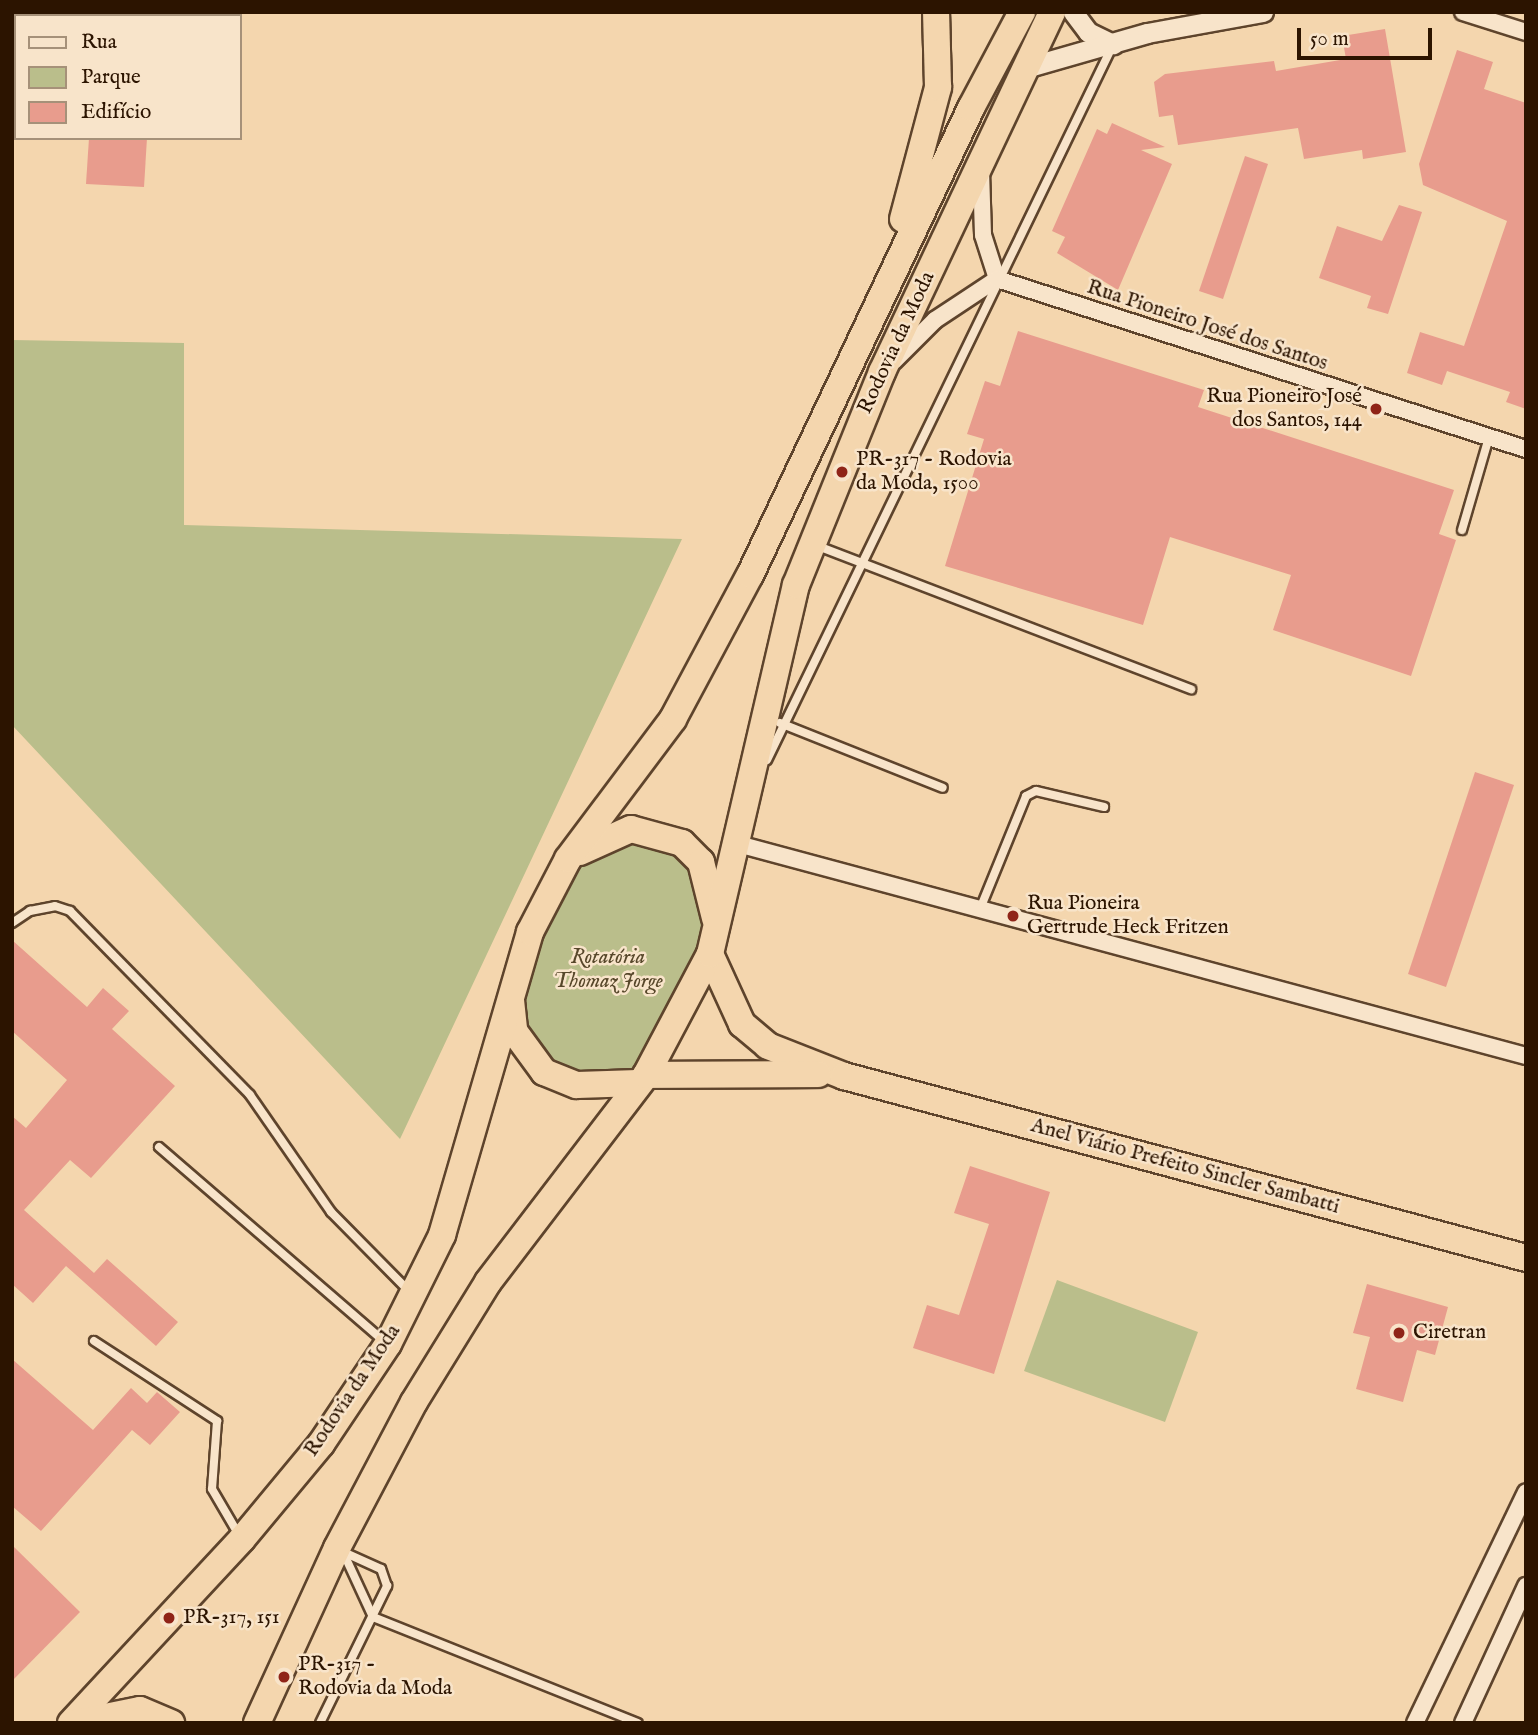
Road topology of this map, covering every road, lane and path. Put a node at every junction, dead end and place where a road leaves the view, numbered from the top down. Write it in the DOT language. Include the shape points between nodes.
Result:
graph roads {
  1 [pos="936,12"];
  2 [pos="1022,12"];
  3 [pos="1052,12"];
  4 [pos="1073,12"];
  5 [pos="1263,12"];
  6 [pos="1463,12"];
  7 [pos="1526,32"];
  8 [pos="1113,44"];
  9 [pos="1025,68"];
  10 [pos="981,167"];
  11 [pos="997,279"];
  12 [pos="872,317"];
  13 [pos="882,372"];
  14 [pos="1489,437"];
  15 [pos="1526,449"];
  16 [pos="1462,530"];
  17 [pos="812,544"];
  18 [pos="862,560"];
  19 [pos="1191,689"];
  20 [pos="774,721"];
  21 [pos="943,788"];
  22 [pos="1104,807"];
  23 [pos="738,844"];
  24 [pos="568,859"];
  25 [pos="980,909"];
  26 [pos="12,923"];
  27 [pos="713,942"];
  28 [pos="509,988"];
  29 [pos="1526,1056"];
  30 [pos="844,1076"];
  31 [pos="642,1079"];
  32 [pos="159,1147"];
  33 [pos="1526,1258"];
  34 [pos="413,1296"];
  35 [pos="94,1341"];
  36 [pos="388,1344"];
  37 [pos="1526,1492"];
  38 [pos="242,1539"];
  39 [pos="340,1550"];
  40 [pos="1526,1586"];
  41 [pos="373,1618"];
  42 [pos="73,1723"];
  43 [pos="172,1723"];
  44 [pos="257,1723"];
  45 [pos="320,1723"];
  46 [pos="638,1723"];
  47 [pos="1415,1723"];
  48 [pos="1463,1723"];
  1 -- 12 [label="highway" via="933,112"];
  2 -- 12 [label="highway, Rodovia da Moda"];
  3 -- 9 [label="highway, Rodovia da Moda"];
  4 -- 8 [label="street" via="1088,32"];
  5 -- 8 [label="street"];
  6 -- 7 [label="street"];
  8 -- 9 [label="street"];
  8 -- 11 [label="lane"];
  9 -- 10 [label="highway, Rodovia da Moda"];
  10 -- 11 [label="street" via="984,235"];
  10 -- 13 [label="highway, Rodovia da Moda"];
  11 -- 13 [label="street" via="935,320"];
  11 -- 14 [label="street, Rua Pioneiro José dos Santos"];
  11 -- 18 [label="lane"];
  12 -- 24 [label="highway, Rodovia da Moda" via="750,575 673,719"];
  13 -- 17 [label="highway, Rodovia da Moda"];
  14 -- 15 [label="street, Rua Pioneiro José dos Santos"];
  14 -- 16 [label="lane"];
  17 -- 18 [label="lane"];
  17 -- 20 [label="highway, Rodovia da Moda" via="774,663"];
  18 -- 19 [label="lane"];
  18 -- 20 [label="lane"];
  20 -- 21 [label="lane"];
  20 -- 23 [label="highway, Rodovia da Moda"];
  22 -- 25 [label="lane" via="1036,791 1026,796"];
  23 -- 25 [label="street"];
  23 -- 27 [label="highway, Rodovia da Moda"];
  24 -- 27 [label="highway" via="602,837 631,829 682,843 701,862"];
  24 -- 28 [label="highway"];
  25 -- 29 [label="street"];
  26 -- 34 [label="lane" via="43,909 70,911 250,1095 331,1212"];
  27 -- 30 [label="highway, Anel Viário Prefeito Sincler Sambatti" via="742,1024 768,1046"];
  27 -- 31 [label="highway"];
  28 -- 31 [label="highway" via="513,1031 544,1073 577,1085"];
  28 -- 34 [label="highway, Rodovia da Moda" via="442,1235"];
  30 -- 31 [label="highway, Anel Viário Prefeito Sincler Sambatti" via="744,1070"];
  30 -- 33 [label="highway, Anel Viário Prefeito Sincler Sambatti"];
  31 -- 39 [label="highway" via="488,1282 414,1402"];
  32 -- 36 [label="lane"];
  34 -- 36 [label="highway, Rodovia da Moda"];
  35 -- 38 [label="lane" via="217,1422 212,1489"];
  36 -- 38 [label="highway, Rodovia da Moda" via="321,1444"];
  37 -- 47 [label="street"];
  38 -- 42 [label="highway, Rodovia da Moda"];
  39 -- 41 [label="lane"];
  39 -- 41 [label="lane" via="385,1577"];
  39 -- 44 [label="highway"];
  40 -- 48 [label="street"];
  41 -- 45 [label="lane"];
  41 -- 46 [label="lane"];
  42 -- 43 [label="highway" via="140,1710"];
}
